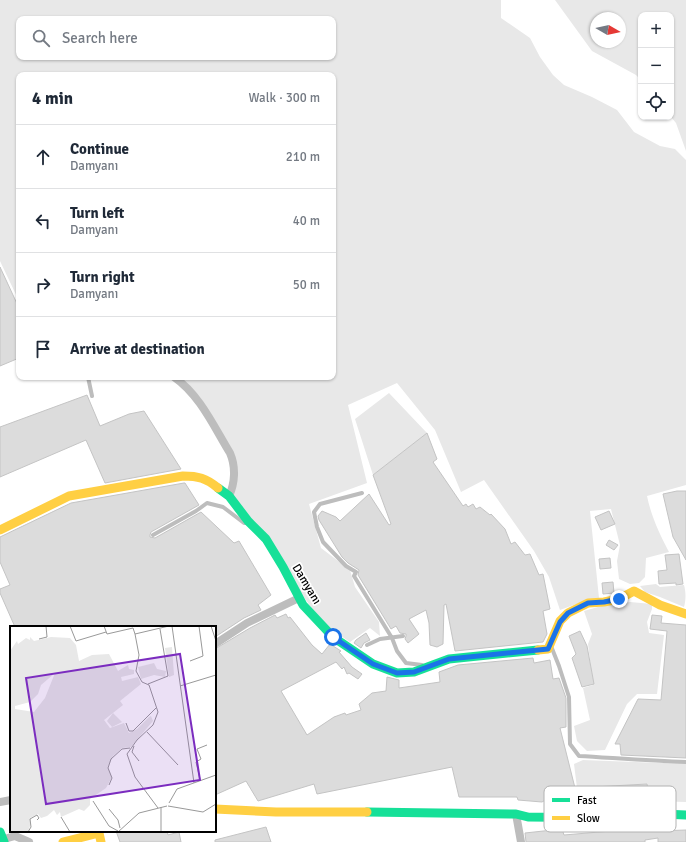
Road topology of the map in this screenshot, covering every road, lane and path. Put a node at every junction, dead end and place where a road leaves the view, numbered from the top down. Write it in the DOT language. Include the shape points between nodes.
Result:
graph roads {
  1 [pos="89,380"];
  2 [pos="178,380"];
  3 [pos="92,396"];
  4 [pos="362,493"];
  5 [pos="229,496"];
  6 [pos="248,521"];
  7 [pos="0,530"];
  8 [pos="153,535"];
  9 [pos="299,598"];
  10 [pos="686,614"];
  11 [pos="403,636"];
  12 [pos="392,638"];
  13 [pos="216,643"];
  14 [pos="367,645"];
  15 [pos="550,645"];
  16 [pos="433,666"];
  17 [pos="686,762"];
  18 [pos="10,800"];
  19 [pos="0,802"];
  20 [pos="216,809"];
  21 [pos="516,814"];
  22 [pos="676,815"];
  23 [pos="686,815"];
  24 [pos="544,818"];
  25 [pos="3,838"];
  26 [pos="29,842"];
  27 [pos="63,842"];
  28 [pos="101,842"];
  29 [pos="521,842"];
  1 -- 3 [label="lane"];
  2 -- 5 [label="street" via="198,399 234,462"];
  4 -- 12 [label="lane" via="320,504 314,512 323,542 346,566 356,572 354,576 360,587"];
  5 -- 6 [label="street, Damyanı"];
  5 -- 7 [label="street, Damyanı" via="209,481 196,476 183,476 69,496"];
  6 -- 8 [label="lane" via="244,524 223,506 207,503"];
  6 -- 9 [label="street, Damyanı" via="266,539"];
  9 -- 13 [label="street" via="248,623"];
  9 -- 16 [label="street, Damyanı" via="333,637 373,664 397,673 414,672"];
  10 -- 15 [label="street" via="634,592 619,599 588,603 568,613 560,622"];
  11 -- 12 [label="lane"];
  12 -- 14 [label="lane" via="380,639"];
  12 -- 16 [label="lane" via="396,651 406,663"];
  15 -- 16 [label="street, Damyanı" via="548,649 449,659"];
  15 -- 17 [label="lane" via="560,666 568,697 570,744 578,756"];
  18 -- 19 [label="street"];
  20 -- 21 [label="street"];
  21 -- 24 [label="street" via="528,818"];
  21 -- 29 [label="street"];
  22 -- 23 [label="street"];
  25 -- 26 [label="street" via="15,836"];
  27 -- 28 [label="street" via="99,833"];
}
